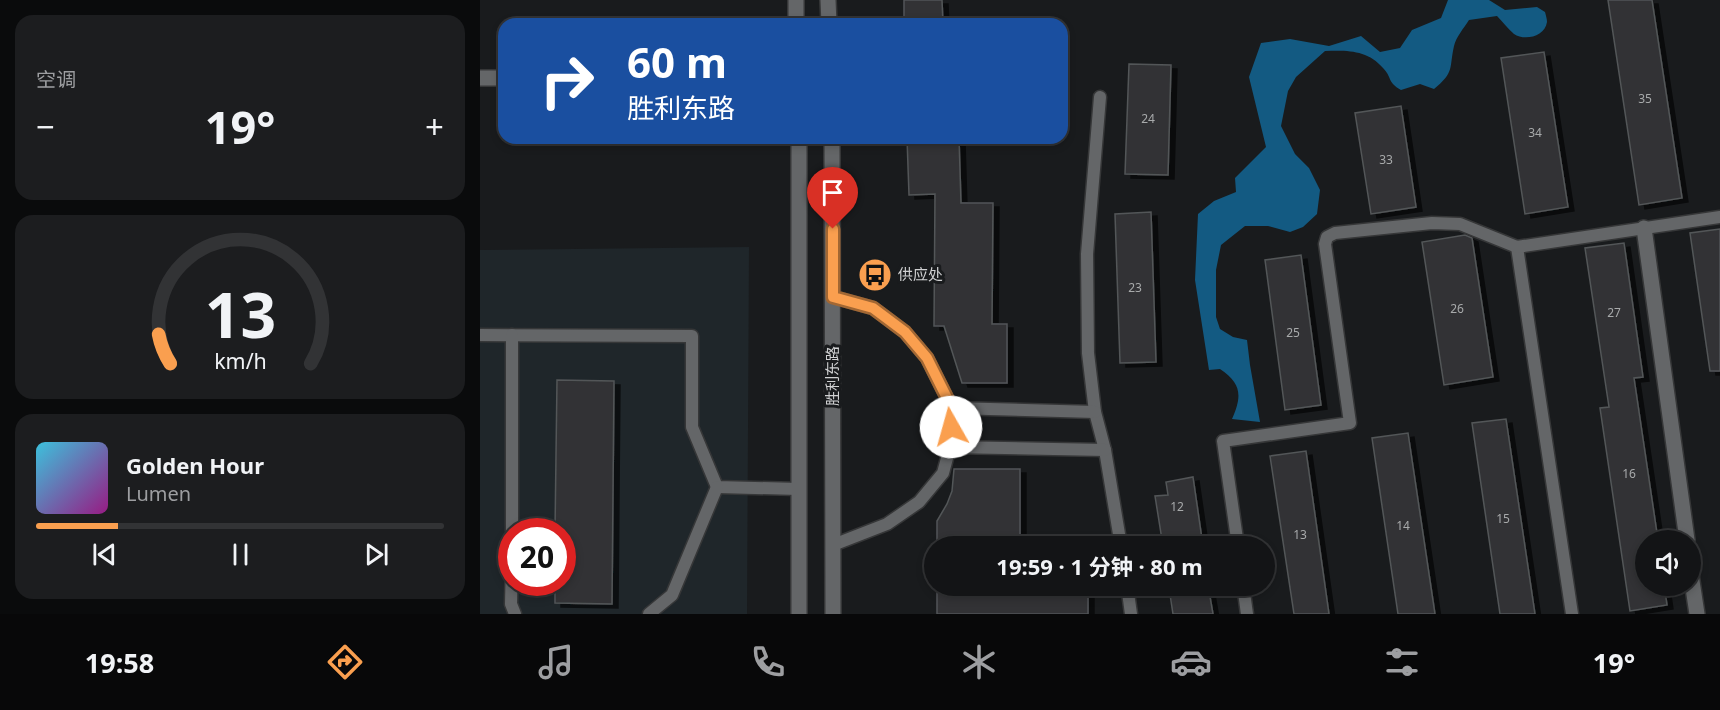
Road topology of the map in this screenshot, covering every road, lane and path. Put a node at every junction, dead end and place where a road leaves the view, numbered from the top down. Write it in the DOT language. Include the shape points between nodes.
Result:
graph roads {
  1 [pos="795,0"];
  2 [pos="828,0"];
  3 [pos="796,18"];
  4 [pos="829,18"];
  5 [pos="480,78"];
  6 [pos="498,78"];
  7 [pos="1100,97"];
  8 [pos="799,144"];
  9 [pos="832,144"];
  10 [pos="1720,217"];
  11 [pos="1644,228"];
  12 [pos="1517,247"];
  13 [pos="833,297"];
  14 [pos="480,335"];
  15 [pos="512,335"];
  16 [pos="952,408"];
  17 [pos="1095,412"];
  18 [pos="950,447"];
  19 [pos="1105,450"];
  20 [pos="717,487"];
  21 [pos="799,489"];
  22 [pos="512,518"];
  23 [pos="1686,530"];
  24 [pos="1118,536"];
  25 [pos="1237,536"];
  26 [pos="833,545"];
  27 [pos="511,596"];
  28 [pos="1129,596"];
  29 [pos="1245,596"];
  30 [pos="1694,596"];
  31 [pos="515,614"];
  32 [pos="649,614"];
  33 [pos="799,614"];
  34 [pos="833,614"];
  35 [pos="1131,614"];
  36 [pos="1247,614"];
  37 [pos="1572,614"];
  38 [pos="1697,614"];
  1 -- 3 [label="main road"];
  2 -- 4 [label="main road"];
  5 -- 6 [label="main road"];
  7 -- 17 [label="lane" via="1087,254 1088,353"];
  8 -- 21 [label="main road"];
  9 -- 13 [label="main road, 胜利东路"];
  10 -- 11 [label="lane"];
  11 -- 12 [label="lane"];
  11 -- 23 [label="main road"];
  12 -- 25 [label="lane" via="1460,224 1432,223 1327,237 1350,423 1223,441"];
  12 -- 37 [label="lane"];
  13 -- 16 [label="lane" via="873,308 905,332 927,358"];
  13 -- 26 [label="main road, 胜利东路"];
  14 -- 15 [label="lane"];
  15 -- 20 [label="lane" via="692,336 692,427"];
  15 -- 22 [label="lane"];
  16 -- 17 [label="lane"];
  16 -- 18 [label="lane"];
  17 -- 19 [label="lane"];
  18 -- 19 [label="lane"];
  18 -- 26 [label="lane" via="943,473 919,502 887,524"];
  19 -- 24 [label="lane"];
  20 -- 21 [label="lane"];
  20 -- 32 [label="lane" via="672,595"];
  21 -- 33 [label="main road"];
  26 -- 34 [label="main road, 胜利东路"];
  27 -- 31 [label="lane"];
  28 -- 35 [label="lane"];
  29 -- 36 [label="lane"];
  30 -- 38 [label="main road"];
}
